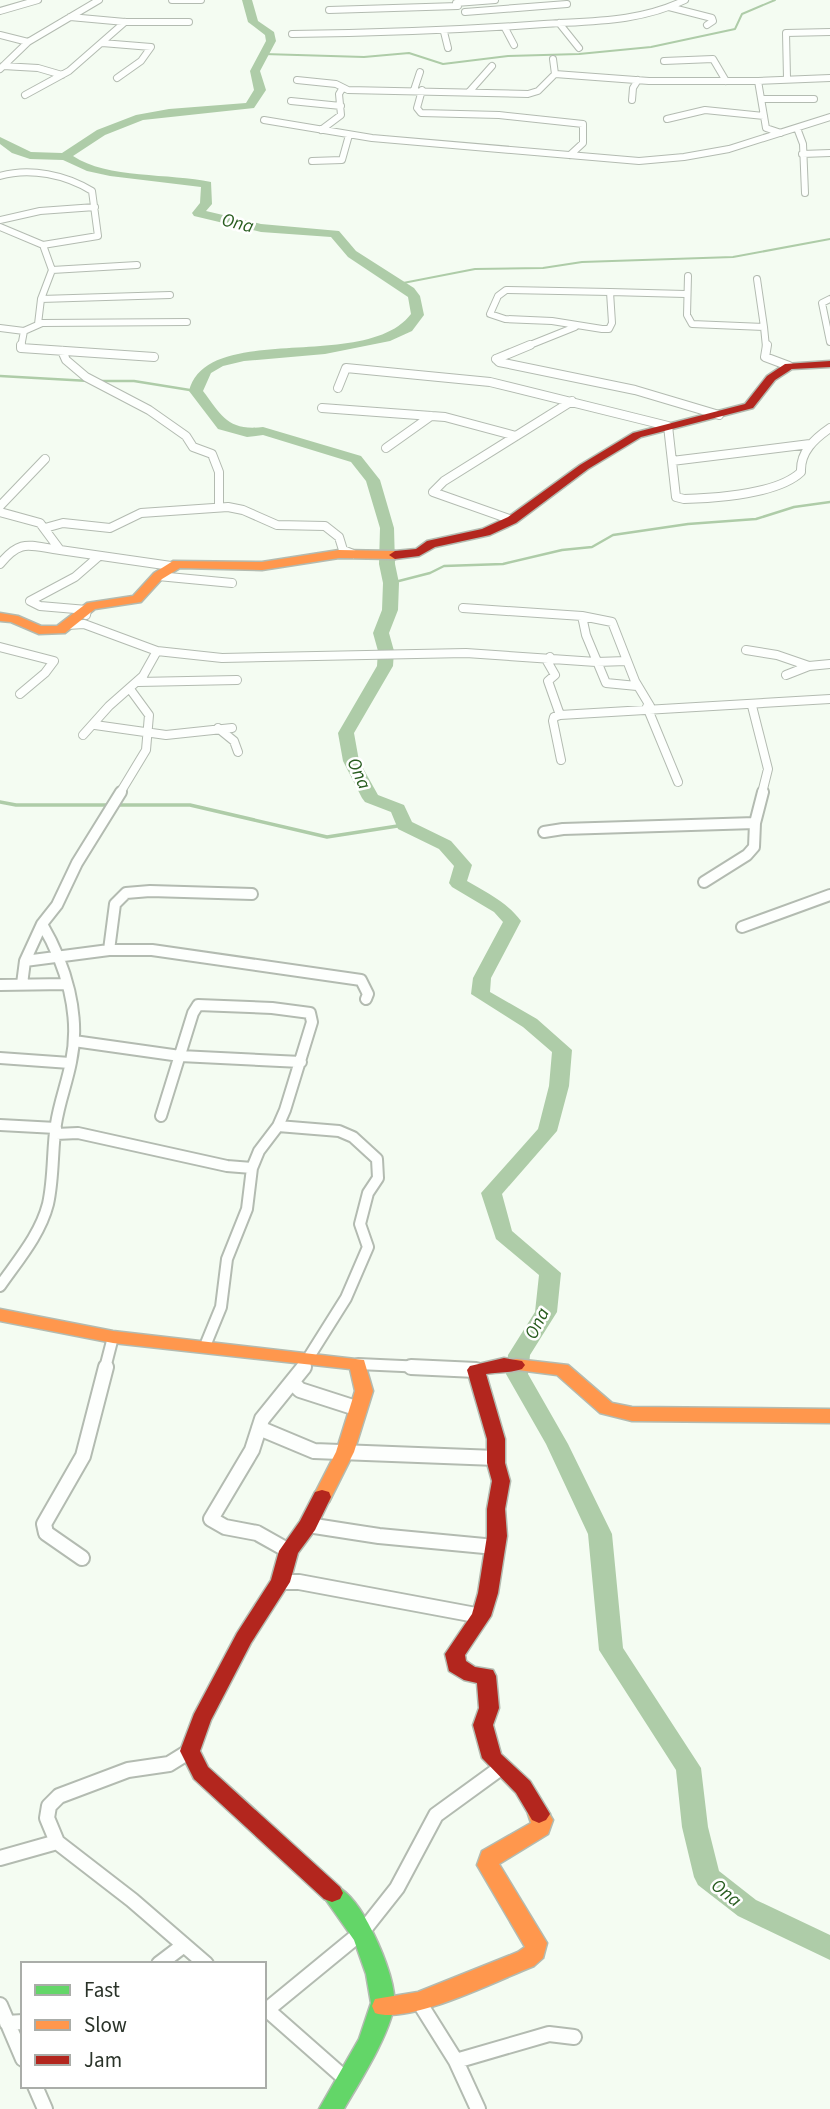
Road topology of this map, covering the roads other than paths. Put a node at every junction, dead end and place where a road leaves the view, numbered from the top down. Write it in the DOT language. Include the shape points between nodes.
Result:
graph roads {
  1 [pos="38,0"];
  2 [pos="99,0"];
  3 [pos="172,0"];
  4 [pos="201,0"];
  5 [pos="495,0"];
  6 [pos="663,0"];
  7 [pos="685,0"];
  8 [pos="456,3"];
  9 [pos="567,4"];
  10 [pos="672,6"];
  11 [pos="329,10"];
  12 [pos="0,11"];
  13 [pos="465,12"];
  14 [pos="70,17"];
  15 [pos="125,22"];
  16 [pos="189,22"];
  17 [pos="559,23"];
  18 [pos="707,25"];
  19 [pos="505,28"];
  20 [pos="478,30"];
  21 [pos="444,32"];
  22 [pos="830,33"];
  23 [pos="292,34"];
  24 [pos="0,35"];
  25 [pos="28,42"];
  26 [pos="102,43"];
  27 [pos="514,45"];
  28 [pos="449,48"];
  29 [pos="579,48"];
  30 [pos="553,59"];
  31 [pos="664,61"];
  32 [pos="492,66"];
  33 [pos="2,67"];
  34 [pos="420,72"];
  35 [pos="555,74"];
  36 [pos="62,75"];
  37 [pos="117,78"];
  38 [pos="787,78"];
  39 [pos="830,78"];
  40 [pos="297,80"];
  41 [pos="638,80"];
  42 [pos="726,81"];
  43 [pos="758,82"];
  44 [pos="342,89"];
  45 [pos="414,90"];
  46 [pos="422,90"];
  47 [pos="469,92"];
  48 [pos="25,95"];
  49 [pos="762,99"];
  50 [pos="814,99"];
  51 [pos="632,100"];
  52 [pos="291,101"];
  53 [pos="501,104"];
  54 [pos="341,106"];
  55 [pos="764,116"];
  56 [pos="830,117"];
  57 [pos="667,119"];
  58 [pos="264,120"];
  59 [pos="797,128"];
  60 [pos="321,130"];
  61 [pos="781,134"];
  62 [pos="349,135"];
  63 [pos="830,153"];
  64 [pos="802,154"];
  65 [pos="570,155"];
  66 [pos="312,161"];
  67 [pos="0,176"];
  68 [pos="805,193"];
  69 [pos="95,207"];
  70 [pos="0,220"];
  71 [pos="0,228"];
  72 [pos="43,245"];
  73 [pos="137,265"];
  74 [pos="52,270"];
  75 [pos="688,276"];
  76 [pos="757,279"];
  77 [pos="610,292"];
  78 [pos="685,294"];
  79 [pos="170,295"];
  80 [pos="41,299"];
  81 [pos="830,299"];
  82 [pos="187,321"];
  83 [pos="38,324"];
  84 [pos="575,327"];
  85 [pos="764,327"];
  86 [pos="0,328"];
  87 [pos="829,328"];
  88 [pos="24,331"];
  89 [pos="830,342"];
  90 [pos="62,351"];
  91 [pos="154,357"];
  92 [pos="830,364"];
  93 [pos="789,366"];
  94 [pos="338,388"];
  95 [pos="572,401"];
  96 [pos="321,408"];
  97 [pos="719,415"];
  98 [pos="431,416"];
  99 [pos="668,426"];
  100 [pos="830,428"];
  101 [pos="516,436"];
  102 [pos="810,444"];
  103 [pos="386,448"];
  104 [pos="45,459"];
  105 [pos="672,461"];
  106 [pos="0,506"];
  107 [pos="219,507"];
  108 [pos="0,512"];
  109 [pos="512,520"];
  110 [pos="45,528"];
  111 [pos="60,550"];
  112 [pos="354,554"];
  113 [pos="97,556"];
  114 [pos="0,564"];
  115 [pos="164,571"];
  116 [pos="232,583"];
  117 [pos="463,608"];
  118 [pos="582,616"];
  119 [pos="0,617"];
  120 [pos="85,617"];
  121 [pos="0,647"];
  122 [pos="746,650"];
  123 [pos="157,651"];
  124 [pos="550,657"];
  125 [pos="627,661"];
  126 [pos="596,662"];
  127 [pos="830,664"];
  128 [pos="808,666"];
  129 [pos="786,675"];
  130 [pos="237,680"];
  131 [pos="138,682"];
  132 [pos="637,686"];
  133 [pos="130,689"];
  134 [pos="20,694"];
  135 [pos="830,699"];
  136 [pos="752,706"];
  137 [pos="648,707"];
  138 [pos="560,715"];
  139 [pos="95,725"];
  140 [pos="218,728"];
  141 [pos="232,728"];
  142 [pos="146,731"];
  143 [pos="83,735"];
  144 [pos="238,752"];
  145 [pos="561,760"];
  146 [pos="678,782"];
  147 [pos="755,823"];
  148 [pos="544,832"];
  149 [pos="704,882"];
  150 [pos="252,894"];
  151 [pos="830,895"];
  152 [pos="41,924"];
  153 [pos="742,927"];
  154 [pos="109,950"];
  155 [pos="58,956"];
  156 [pos="25,961"];
  157 [pos="22,984"];
  158 [pos="66,984"];
  159 [pos="0,985"];
  160 [pos="366,999"];
  161 [pos="74,1041"];
  162 [pos="180,1056"];
  163 [pos="0,1058"];
  164 [pos="301,1062"];
  165 [pos="70,1063"];
  166 [pos="162,1116"];
  167 [pos="0,1125"];
  168 [pos="278,1126"];
  169 [pos="56,1131"];
  170 [pos="252,1168"];
  171 [pos="0,1286"];
  172 [pos="0,1315"];
  173 [pos="113,1337"];
  174 [pos="205,1346"];
  175 [pos="310,1359"];
  176 [pos="358,1364"];
  177 [pos="476,1370"];
  178 [pos="292,1382"];
  179 [pos="359,1409"];
  180 [pos="830,1416"];
  181 [pos="259,1428"];
  182 [pos="345,1452"];
  183 [pos="496,1458"];
  184 [pos="308,1525"];
  185 [pos="495,1547"];
  186 [pos="289,1550"];
  187 [pos="82,1558"];
  188 [pos="280,1582"];
  189 [pos="481,1616"];
  190 [pos="190,1751"];
  191 [pos="502,1767"];
  192 [pos="57,1842"];
  193 [pos="0,1858"];
  194 [pos="363,1931"];
  195 [pos="184,1945"];
  196 [pos="162,1962"];
  197 [pos="204,1962"];
  198 [pos="419,2002"];
  199 [pos="0,2005"];
  200 [pos="383,2006"];
  201 [pos="266,2008"];
  202 [pos="10,2026"];
  203 [pos="574,2037"];
  204 [pos="21,2054"];
  205 [pos="456,2061"];
  206 [pos="348,2081"];
  207 [pos="36,2088"];
  208 [pos="45,2109"];
  209 [pos="331,2109"];
  210 [pos="478,2109"];
  1 -- 12 [label="street"];
  2 -- 14 [label="street"];
  3 -- 4 [label="street"];
  5 -- 8 [label="street"];
  6 -- 10 [label="street"];
  7 -- 10 [label="street"];
  8 -- 11 [label="street"];
  8 -- 13 [label="street"];
  9 -- 13 [label="street"];
  10 -- 17 [label="street" via="630,18"];
  10 -- 18 [label="street" via="712,18"];
  13 -- 20 [label="street"];
  14 -- 15 [label="street"];
  14 -- 25 [label="street"];
  15 -- 16 [label="street"];
  15 -- 26 [label="street"];
  17 -- 19 [label="street"];
  17 -- 29 [label="street"];
  19 -- 20 [label="street"];
  19 -- 27 [label="street"];
  20 -- 21 [label="street"];
  21 -- 23 [label="street"];
  21 -- 28 [label="street"];
  22 -- 38 [label="street" via="786,33"];
  24 -- 25 [label="street"];
  25 -- 33 [label="street"];
  26 -- 36 [label="street"];
  26 -- 37 [label="street" via="151,47 142,61"];
  30 -- 35 [label="street"];
  31 -- 42 [label="street" via="713,59"];
  32 -- 47 [label="street"];
  33 -- 36 [label="street" via="38,68"];
  34 -- 45 [label="street"];
  35 -- 41 [label="street"];
  35 -- 53 [label="street" via="537,91"];
  36 -- 48 [label="street"];
  38 -- 39 [label="street"];
  38 -- 43 [label="street"];
  40 -- 44 [label="street" via="336,84"];
  41 -- 42 [label="street"];
  41 -- 51 [label="street"];
  42 -- 43 [label="street"];
  43 -- 49 [label="street"];
  44 -- 45 [label="street"];
  44 -- 54 [label="street"];
  45 -- 46 [label="street"];
  46 -- 47 [label="street"];
  46 -- 53 [label="street" via="417,108 421,113"];
  47 -- 53 [label="street"];
  49 -- 50 [label="street"];
  49 -- 55 [label="street"];
  52 -- 54 [label="street"];
  53 -- 65 [label="street" via="583,124 583,143"];
  54 -- 60 [label="street" via="339,117"];
  55 -- 57 [label="street" via="705,110"];
  55 -- 61 [label="street" via="766,128"];
  56 -- 59 [label="street"];
  58 -- 60 [label="street"];
  59 -- 61 [label="street"];
  59 -- 64 [label="street"];
  60 -- 62 [label="street"];
  61 -- 65 [label="street" via="667,160"];
  62 -- 65 [label="street"];
  62 -- 66 [label="street" via="342,160"];
  63 -- 64 [label="street"];
  64 -- 68 [label="street"];
  67 -- 69 [label="street" via="19,171 77,182 92,191"];
  69 -- 70 [label="street"];
  69 -- 72 [label="street" via="98,236"];
  71 -- 72 [label="street"];
  72 -- 74 [label="street"];
  73 -- 74 [label="street"];
  74 -- 80 [label="street"];
  75 -- 78 [label="street"];
  76 -- 85 [label="street"];
  77 -- 78 [label="street"];
  77 -- 84 [label="street" via="609,330"];
  77 -- 84 [label="street" via="506,290 498,296 491,314"];
  78 -- 85 [label="street" via="692,324"];
  79 -- 80 [label="street"];
  80 -- 83 [label="street"];
  81 -- 87 [label="street" via="822,303"];
  82 -- 83 [label="street"];
  83 -- 88 [label="street"];
  84 -- 97 [label="street" via="496,359 635,390"];
  85 -- 93 [label="street" via="765,357"];
  86 -- 88 [label="street"];
  87 -- 89 [label="street"];
  88 -- 90 [label="street" via="21,348"];
  90 -- 91 [label="street"];
  90 -- 107 [label="street" via="64,358 99,385 149,410 186,436 191,445 210,453 216,459 220,480 215,498"];
  92 -- 93 [label="street"];
  93 -- 97 [label="street" via="771,378 748,406"];
  94 -- 95 [label="street" via="346,368 490,382"];
  95 -- 99 [label="street"];
  95 -- 101 [label="street"];
  96 -- 98 [label="street"];
  97 -- 99 [label="street"];
  98 -- 101 [label="street"];
  98 -- 103 [label="street"];
  99 -- 105 [label="street"];
  99 -- 109 [label="street" via="616,446"];
  100 -- 102 [label="street"];
  101 -- 109 [label="street" via="433,492"];
  102 -- 105 [label="street"];
  102 -- 105 [label="street" via="800,462 801,472 791,481 685,500 676,497"];
  104 -- 106 [label="street"];
  107 -- 110 [label="street" via="141,513 110,528 63,523"];
  107 -- 112 [label="street" via="236,508 277,525 325,526 339,537 343,550"];
  108 -- 110 [label="street" via="33,520"];
  109 -- 112 [label="street" via="486,532 431,544 419,552"];
  110 -- 111 [label="street" via="49,541"];
  111 -- 113 [label="street"];
  111 -- 114 [label="street" via="25,545 13,548"];
  112 -- 115 [label="street" via="262,566"];
  113 -- 115 [label="street"];
  113 -- 120 [label="street" via="75,577 30,601"];
  115 -- 116 [label="street"];
  115 -- 120 [label="street" via="138,599 91,606"];
  117 -- 118 [label="street"];
  118 -- 125 [label="street" via="612,622 625,645"];
  118 -- 126 [label="street"];
  119 -- 120 [label="street" via="39,630 60,630"];
  120 -- 123 [label="street"];
  121 -- 134 [label="street" via="54,661"];
  122 -- 128 [label="street"];
  123 -- 124 [label="street" via="222,658 467,653"];
  123 -- 131 [label="street"];
  124 -- 126 [label="street"];
  124 -- 138 [label="street" via="547,661 555,676 548,681"];
  125 -- 126 [label="street"];
  125 -- 132 [label="street"];
  126 -- 132 [label="street" via="606,683"];
  127 -- 128 [label="street"];
  128 -- 129 [label="street"];
  130 -- 131 [label="street"];
  131 -- 133 [label="street"];
  132 -- 137 [label="street"];
  133 -- 139 [label="street" via="111,703"];
  133 -- 142 [label="street" via="149,715"];
  135 -- 136 [label="street"];
  136 -- 137 [label="street"];
  136 -- 147 [label="street" via="768,769"];
  137 -- 138 [label="street"];
  137 -- 146 [label="street"];
  138 -- 145 [label="street" via="553,721"];
  139 -- 142 [label="street"];
  139 -- 143 [label="street"];
  140 -- 141 [label="street"];
  140 -- 142 [label="street" via="166,735"];
  140 -- 144 [label="street" via="234,741"];
  142 -- 152 [label="street" via="146,750 77,863 57,905"];
  147 -- 148 [label="street"];
  147 -- 149 [label="street" via="754,846 747,855"];
  150 -- 154 [label="street" via="126,893 116,904"];
  151 -- 153 [label="street"];
  152 -- 155 [label="street"];
  152 -- 156 [label="street"];
  154 -- 155 [label="street"];
  154 -- 160 [label="street" via="152,950 361,980"];
  155 -- 156 [label="street"];
  155 -- 158 [label="street"];
  156 -- 157 [label="street"];
  157 -- 158 [label="street"];
  157 -- 159 [label="street"];
  158 -- 161 [label="street"];
  161 -- 162 [label="street"];
  161 -- 165 [label="street"];
  162 -- 164 [label="street"];
  162 -- 164 [label="street" via="198,1005 272,1008 310,1013 312,1022"];
  162 -- 166 [label="street"];
  163 -- 165 [label="street"];
  164 -- 168 [label="street"];
  165 -- 169 [label="street"];
  167 -- 169 [label="street"];
  168 -- 170 [label="street"];
  168 -- 175 [label="street" via="339,1131 377,1159 378,1178 368,1192 360,1224 368,1247 346,1298"];
  169 -- 170 [label="street"];
  169 -- 171 [label="street" via="53,1180 44,1214"];
  170 -- 174 [label="street" via="247,1209 227,1259 221,1307"];
  172 -- 173 [label="street"];
  173 -- 174 [label="street"];
  173 -- 187 [label="street" via="83,1456 44,1524 46,1533"];
  174 -- 175 [label="street"];
  175 -- 176 [label="street"];
  175 -- 178 [label="street"];
  176 -- 177 [label="street"];
  176 -- 179 [label="street" via="364,1391"];
  177 -- 180 [label="street" via="505,1364 562,1369 606,1408 632,1414"];
  177 -- 183 [label="street" via="496,1438"];
  178 -- 179 [label="street" via="300,1391"];
  178 -- 181 [label="street"];
  179 -- 182 [label="street"];
  181 -- 182 [label="street" via="314,1451"];
  181 -- 186 [label="street" via="252,1450 211,1519 257,1533"];
  182 -- 183 [label="street"];
  182 -- 184 [label="street"];
  183 -- 185 [label="street" via="501,1481"];
  184 -- 185 [label="street"];
  184 -- 186 [label="street"];
  185 -- 189 [label="street"];
  186 -- 188 [label="street"];
  188 -- 189 [label="street"];
  188 -- 190 [label="street" via="244,1638"];
  189 -- 191 [label="street" via="455,1654 456,1665 486,1676 489,1708 482,1725 492,1758"];
  190 -- 192 [label="street" via="171,1765 131,1769 49,1803 50,1832"];
  190 -- 194 [label="street" via="201,1773 344,1904"];
  191 -- 194 [label="street" via="436,1815 397,1888"];
  191 -- 198 [label="street" via="523,1787 542,1820 541,1828 490,1857 488,1865 536,1942 535,1951 526,1959"];
  192 -- 193 [label="street"];
  192 -- 195 [label="street"];
  194 -- 200 [label="street" via="376,1966"];
  194 -- 201 [label="street"];
  195 -- 196 [label="street"];
  195 -- 197 [label="street"];
  198 -- 200 [label="street"];
  198 -- 205 [label="street"];
  199 -- 202 [label="street"];
  200 -- 206 [label="street"];
  201 -- 206 [label="street"];
  202 -- 204 [label="street"];
  203 -- 205 [label="street" via="549,2034"];
  205 -- 210 [label="street"];
  206 -- 209 [label="street"];
  207 -- 208 [label="street"];
}
